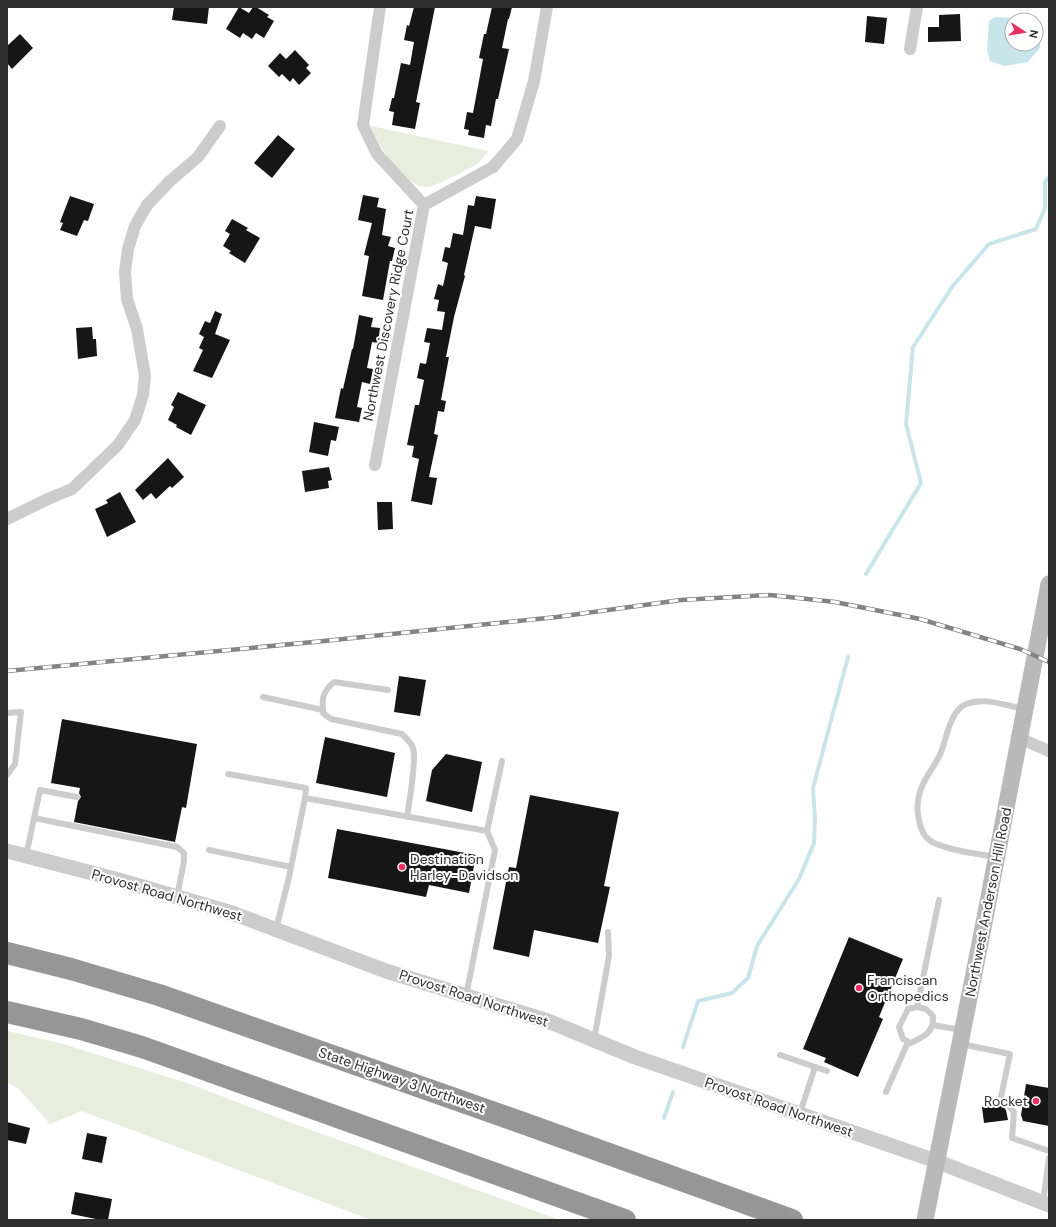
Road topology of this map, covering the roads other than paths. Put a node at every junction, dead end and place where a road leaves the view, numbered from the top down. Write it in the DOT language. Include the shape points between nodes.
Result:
graph roads {
  1 [pos="380,7"];
  2 [pos="547,7"];
  3 [pos="917,7"];
  4 [pos="910,49"];
  5 [pos="220,126"];
  6 [pos="424,205"];
  7 [pos="376,465"];
  8 [pos="7,519"];
  9 [pos="1049,584"];
  10 [pos="388,690"];
  11 [pos="263,697"];
  12 [pos="323,710"];
  13 [pos="1024,710"];
  14 [pos="7,713"];
  15 [pos="1019,738"];
  16 [pos="1049,751"];
  17 [pos="502,761"];
  18 [pos="10,767"];
  19 [pos="228,774"];
  20 [pos="7,775"];
  21 [pos="77,797"];
  22 [pos="305,798"];
  23 [pos="408,817"];
  24 [pos="34,818"];
  25 [pos="487,832"];
  26 [pos="209,850"];
  27 [pos="7,851"];
  28 [pos="26,856"];
  29 [pos="996,858"];
  30 [pos="291,867"];
  31 [pos="177,897"];
  32 [pos="939,900"];
  33 [pos="276,929"];
  34 [pos="608,932"];
  35 [pos="7,953"];
  36 [pos="466,996"];
  37 [pos="917,1007"];
  38 [pos="7,1012"];
  39 [pos="933,1025"];
  40 [pos="961,1037"];
  41 [pos="594,1040"];
  42 [pos="908,1042"];
  43 [pos="780,1055"];
  44 [pos="815,1067"];
  45 [pos="827,1071"];
  46 [pos="886,1092"];
  47 [pos="800,1114"];
  48 [pos="1049,1151"];
  49 [pos="1049,1158"];
  50 [pos="936,1161"];
  51 [pos="1046,1204"];
  52 [pos="625,1220"];
  53 [pos="792,1220"];
  54 [pos="925,1220"];
  1 -- 6 [label="street" via="363,125 377,154"];
  2 -- 6 [label="street, Northwest Discovery Ridge Court" via="534,81 518,139 493,167"];
  3 -- 4 [label="street"];
  5 -- 8 [label="street" via="198,157 147,205 135,226 128,249 127,299 138,329 145,376 143,395 135,420 118,445 72,489"];
  6 -- 7 [label="street, Northwest Discovery Ridge Court"];
  9 -- 13 [label="main road, Northwest Anderson Hill Road"];
  10 -- 12 [label="lane" via="334,682 326,688 322,700"];
  11 -- 12 [label="lane"];
  12 -- 23 [label="lane" via="323,713 332,719 402,734 409,741 414,750"];
  13 -- 15 [label="main road, Northwest Anderson Hill Road"];
  13 -- 29 [label="lane" via="994,702 980,702 965,705 957,711 940,755 923,785 918,804 917,814 921,827 926,838 934,844"];
  14 -- 18 [label="lane" via="21,712 15,764"];
  15 -- 16 [label="street"];
  15 -- 29 [label="main road, Northwest Anderson Hill Road"];
  17 -- 25 [label="lane"];
  18 -- 20 [label="lane"];
  19 -- 22 [label="lane" via="306,788"];
  21 -- 24 [label="lane" via="40,790"];
  22 -- 23 [label="lane"];
  22 -- 30 [label="lane"];
  23 -- 25 [label="lane"];
  24 -- 28 [label="lane"];
  24 -- 31 [label="lane" via="177,847 184,853 184,861"];
  25 -- 36 [label="lane" via="495,850"];
  26 -- 30 [label="lane"];
  27 -- 28 [label="street, Provost Road Northwest"];
  28 -- 31 [label="street, Provost Road Northwest"];
  29 -- 40 [label="main road, Northwest Anderson Hill Road"];
  30 -- 33 [label="lane"];
  31 -- 33 [label="street, Provost Road Northwest"];
  32 -- 37 [label="lane"];
  33 -- 36 [label="street, Provost Road Northwest" via="386,971"];
  34 -- 41 [label="lane" via="609,956"];
  35 -- 53 [label="highway, State Highway 3 Northwest" via="159,995"];
  36 -- 41 [label="street, Provost Road Northwest" via="548,1021"];
  37 -- 39 [label="lane" via="926,1009 933,1016"];
  37 -- 42 [label="lane" via="908,1009 899,1027 903,1039"];
  38 -- 52 [label="highway" via="81,1029 142,1047"];
  39 -- 40 [label="lane"];
  39 -- 42 [label="lane" via="926,1035"];
  40 -- 48 [label="lane" via="1010,1054 1001,1097 1014,1112 1012,1138"];
  40 -- 50 [label="main road, Northwest Anderson Hill Road"];
  41 -- 47 [label="street, Provost Road Northwest" via="635,1057"];
  42 -- 46 [label="lane"];
  43 -- 44 [label="lane"];
  44 -- 45 [label="lane"];
  44 -- 47 [label="lane"];
  47 -- 50 [label="street, Provost Road Northwest"];
  49 -- 51 [label="lane"];
  50 -- 51 [label="street, Provost Road Northwest"];
  50 -- 54 [label="main road, Northwest Anderson Hill Road"];
}
